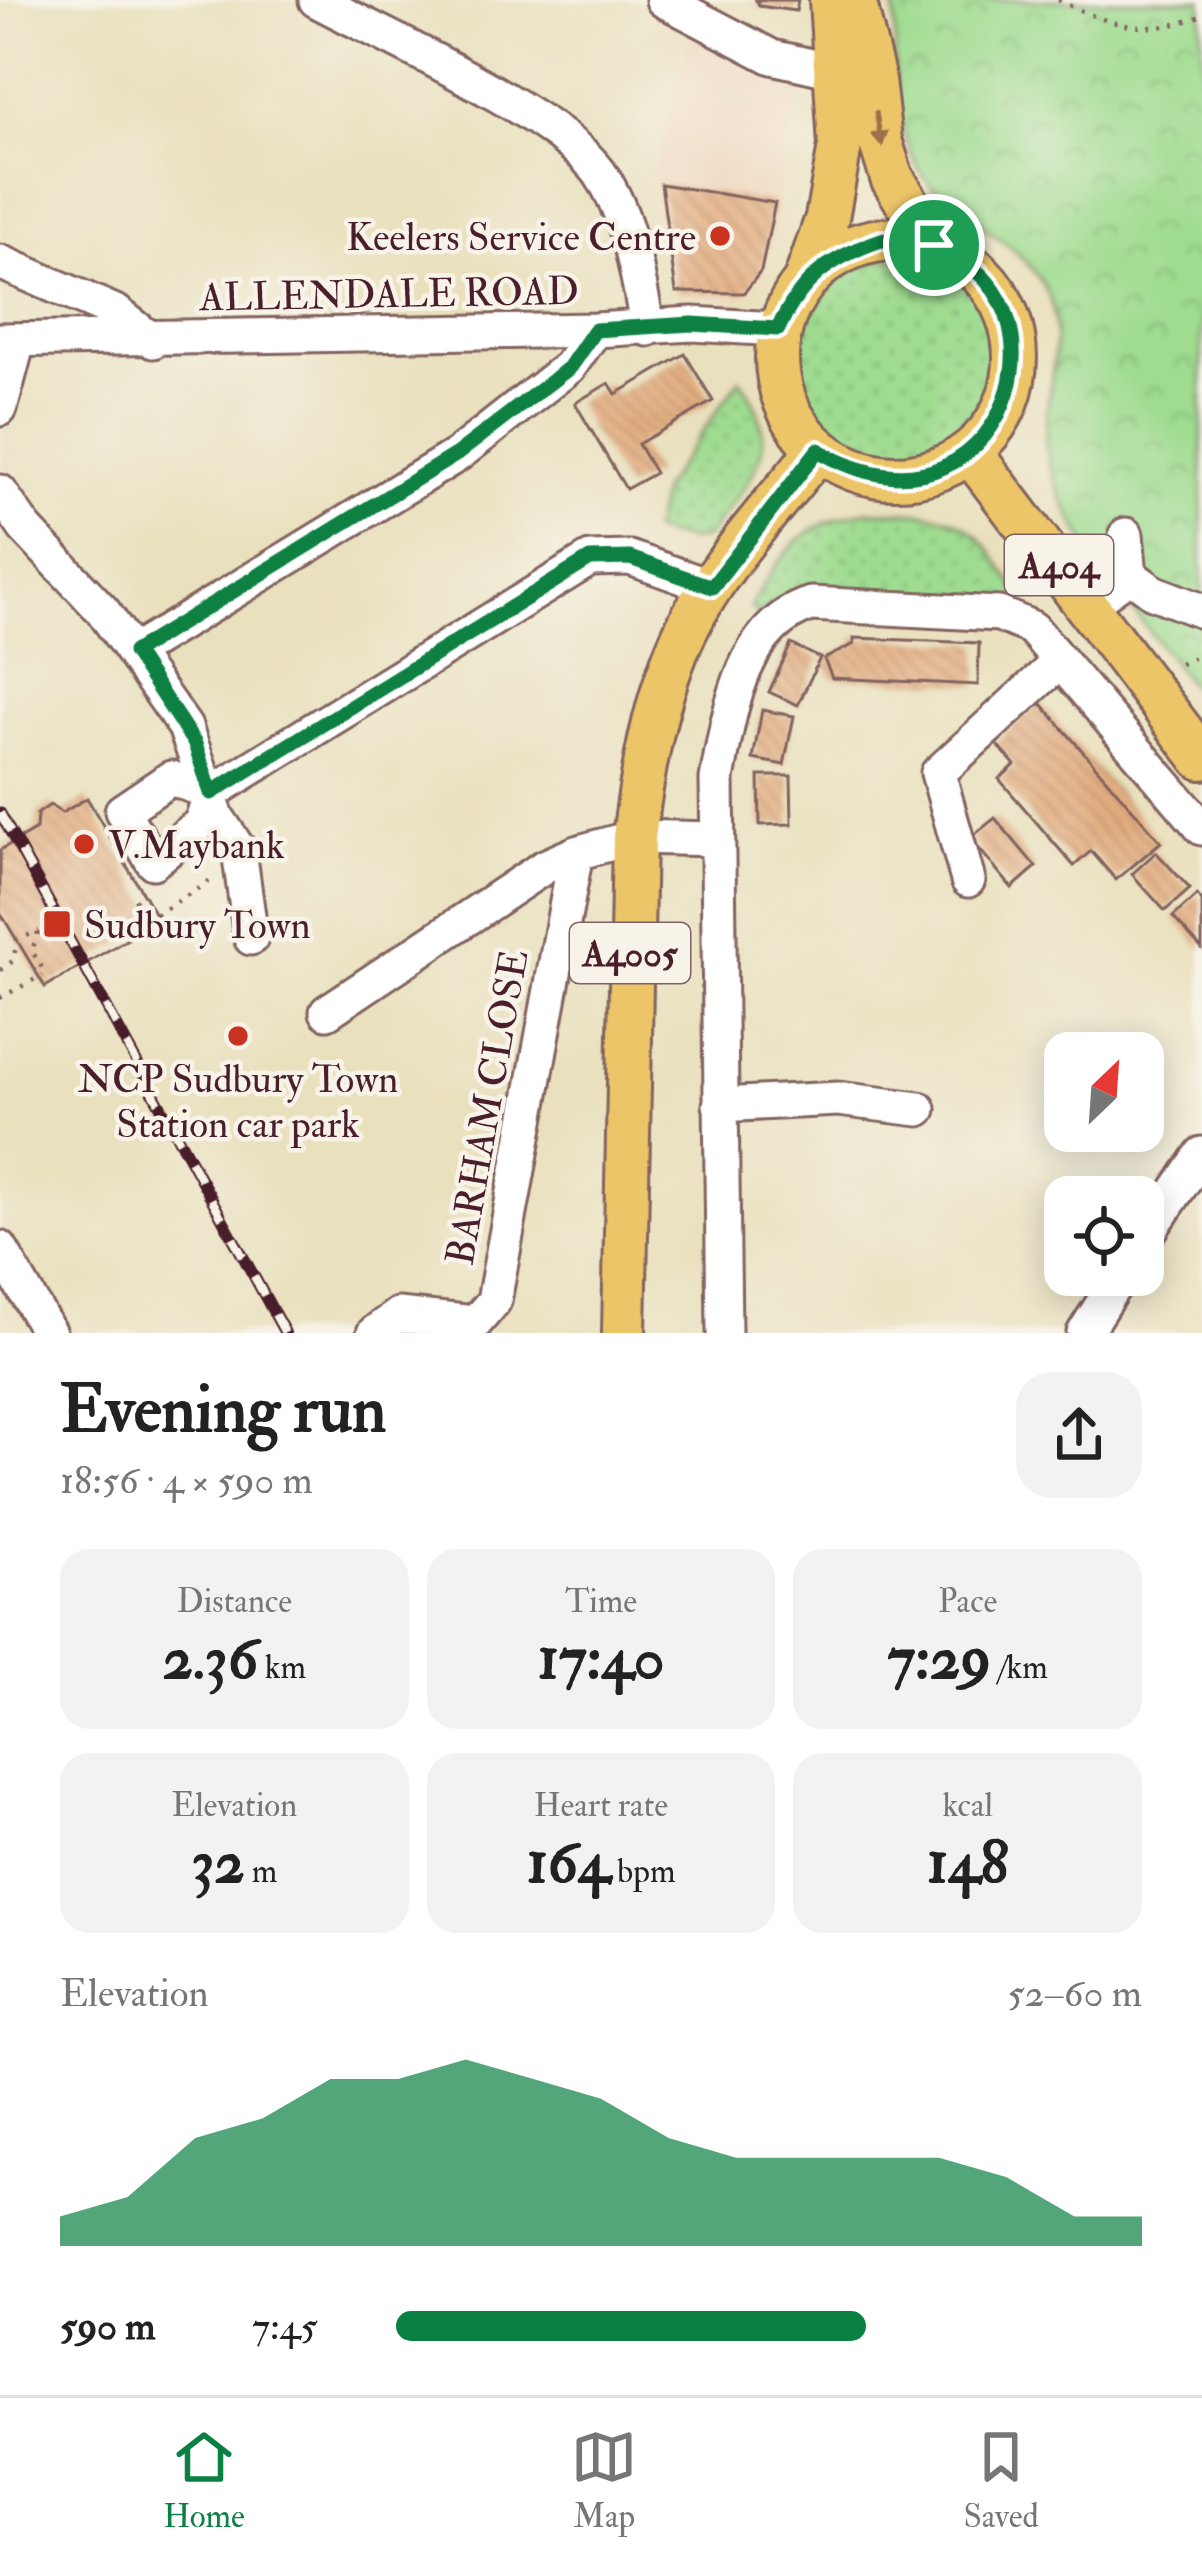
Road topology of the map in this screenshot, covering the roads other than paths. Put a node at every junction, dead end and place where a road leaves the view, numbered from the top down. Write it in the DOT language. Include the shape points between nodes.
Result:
graph roads {
  1 [pos="316,0"];
  2 [pos="663,0"];
  3 [pos="831,0"];
  4 [pos="854,0"];
  5 [pos="696,9"];
  6 [pos="833,70"];
  7 [pos="934,245"];
  8 [pos="0,262"];
  9 [pos="805,281"];
  10 [pos="648,329"];
  11 [pos="778,329"];
  12 [pos="595,330"];
  13 [pos="9,340"];
  14 [pos="153,340"];
  15 [pos="0,409"];
  16 [pos="818,450"];
  17 [pos="970,452"];
  18 [pos="0,492"];
  19 [pos="1126,535"];
  20 [pos="1130,575"];
  21 [pos="712,587"];
  22 [pos="1089,604"];
  23 [pos="1202,610"];
  24 [pos="134,652"];
  25 [pos="1060,662"];
  26 [pos="1202,758"];
  27 [pos="211,793"];
  28 [pos="1202,828"];
  29 [pos="634,837"];
  30 [pos="716,839"];
  31 [pos="576,853"];
  32 [pos="968,880"];
  33 [pos="251,938"];
  34 [pos="327,1012"];
  35 [pos="720,1105"];
  36 [pos="919,1109"];
  37 [pos="1202,1154"];
  38 [pos="1164,1209"];
  39 [pos="0,1248"];
  40 [pos="1107,1296"];
  41 [pos="50,1333"];
  42 [pos="374,1333"];
  43 [pos="624,1333"];
  44 [pos="724,1333"];
  45 [pos="1084,1333"];
  1 -- 10 [label="street" via="545,123 597,170 624,220"];
  2 -- 5 [label="street"];
  3 -- 6 [label="main road"];
  4 -- 7 [label="main road, one-way" via="886,159"];
  5 -- 6 [label="street" via="772,57"];
  6 -- 9 [label="main road" via="839,146"];
  7 -- 9 [label="main road" via="881,240"];
  7 -- 17 [label="main road" via="983,276 1008,317 1016,350 1008,400"];
  8 -- 14 [label="street" via="117,314"];
  9 -- 11 [label="main road"];
  10 -- 11 [label="street, ALLENDALE ROAD"];
  10 -- 12 [label="street, ALLENDALE ROAD"];
  11 -- 16 [label="main road" via="777,369 790,411"];
  12 -- 14 [label="street, ALLENDALE ROAD"];
  12 -- 24 [label="street" via="569,368 457,454"];
  13 -- 14 [label="street, ALLENDALE ROAD"];
  13 -- 15 [label="street"];
  16 -- 17 [label="main road" via="882,476 938,470"];
  16 -- 21 [label="main road, A4005"];
  17 -- 22 [label="main road, A404"];
  18 -- 24 [label="street"];
  19 -- 20 [label="street"];
  20 -- 22 [label="street"];
  20 -- 23 [label="street"];
  21 -- 27 [label="street" via="630,558 590,559"];
  21 -- 29 [label="main road, A4005" via="685,633 644,761"];
  22 -- 26 [label="main road, A404"];
  24 -- 27 [label="street" via="195,744"];
  25 -- 28 [label="street"];
  25 -- 30 [label="street" via="1032,628 999,614 812,604 788,611 766,632 733,696 717,779"];
  25 -- 32 [label="street" via="938,773"];
  27 -- 33 [label="street" via="239,850"];
  29 -- 30 [label="street"];
  29 -- 31 [label="street"];
  29 -- 43 [label="main road, A4005"];
  30 -- 35 [label="street"];
  31 -- 34 [label="street"];
  31 -- 42 [label="street, BARHAM CLOSE" via="494,1301 475,1323 398,1316"];
  35 -- 36 [label="street" via="838,1099"];
  35 -- 44 [label="street"];
  37 -- 38 [label="street"];
  39 -- 41 [label="street"];
  40 -- 45 [label="street"];
}
